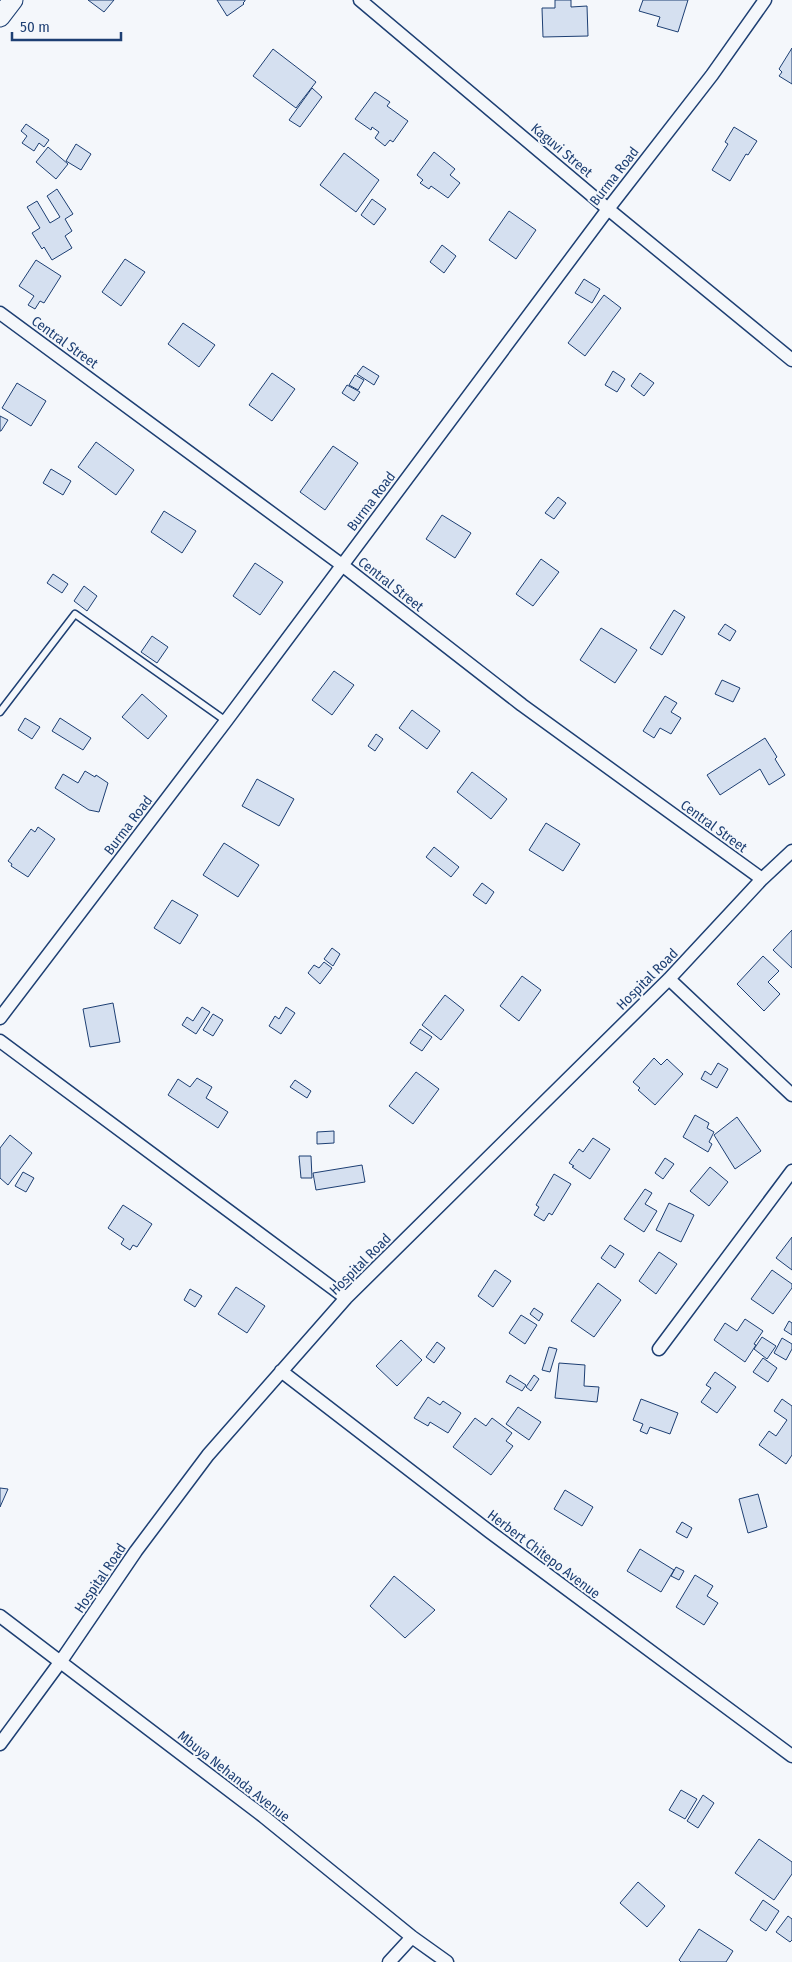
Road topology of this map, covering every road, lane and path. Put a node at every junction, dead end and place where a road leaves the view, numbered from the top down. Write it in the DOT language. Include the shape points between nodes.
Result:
graph roads {
  1 [pos="13,0"];
  2 [pos="360,0"];
  3 [pos="765,0"];
  4 [pos="0,17"];
  5 [pos="608,209"];
  6 [pos="0,313"];
  7 [pos="792,360"];
  8 [pos="342,565"];
  9 [pos="0,712"];
  10 [pos="226,721"];
  11 [pos="792,851"];
  12 [pos="762,879"];
  13 [pos="670,979"];
  14 [pos="0,1018"];
  15 [pos="0,1041"];
  16 [pos="792,1095"];
  17 [pos="792,1172"];
  18 [pos="346,1298"];
  19 [pos="659,1349"];
  20 [pos="281,1372"];
  21 [pos="0,1616"];
  22 [pos="61,1661"];
  23 [pos="0,1744"];
  24 [pos="792,1756"];
  25 [pos="412,1937"];
  26 [pos="389,1962"];
  27 [pos="447,1962"];
  1 -- 4 [label="main road"];
  2 -- 5 [label="street, Kaguvi Street"];
  3 -- 5 [label="street, Burma Road" via="712,75"];
  5 -- 7 [label="street, Kaguvi Street"];
  5 -- 8 [label="street, Burma Road"];
  6 -- 8 [label="street, Central Street"];
  8 -- 10 [label="street, Burma Road"];
  8 -- 12 [label="street, Central Street" via="522,704"];
  9 -- 10 [label="lane" via="75,614"];
  10 -- 14 [label="street, Burma Road"];
  11 -- 12 [label="street, Hospital Road"];
  12 -- 13 [label="street, Hospital Road"];
  13 -- 16 [label="street"];
  13 -- 18 [label="street, Hospital Road"];
  15 -- 18 [label="street"];
  17 -- 19 [label="street"];
  18 -- 20 [label="street, Hospital Road"];
  20 -- 22 [label="street, Hospital Road" via="208,1455 141,1544"];
  20 -- 24 [label="street, Herbert Chitepo Avenue"];
  21 -- 22 [label="street, Mbuya Nehanda Avenue"];
  22 -- 23 [label="street, Hospital Road"];
  22 -- 25 [label="street, Mbuya Nehanda Avenue" via="263,1816"];
  25 -- 26 [label="street"];
  25 -- 27 [label="street, Mbuya Nehanda Avenue"];
}
